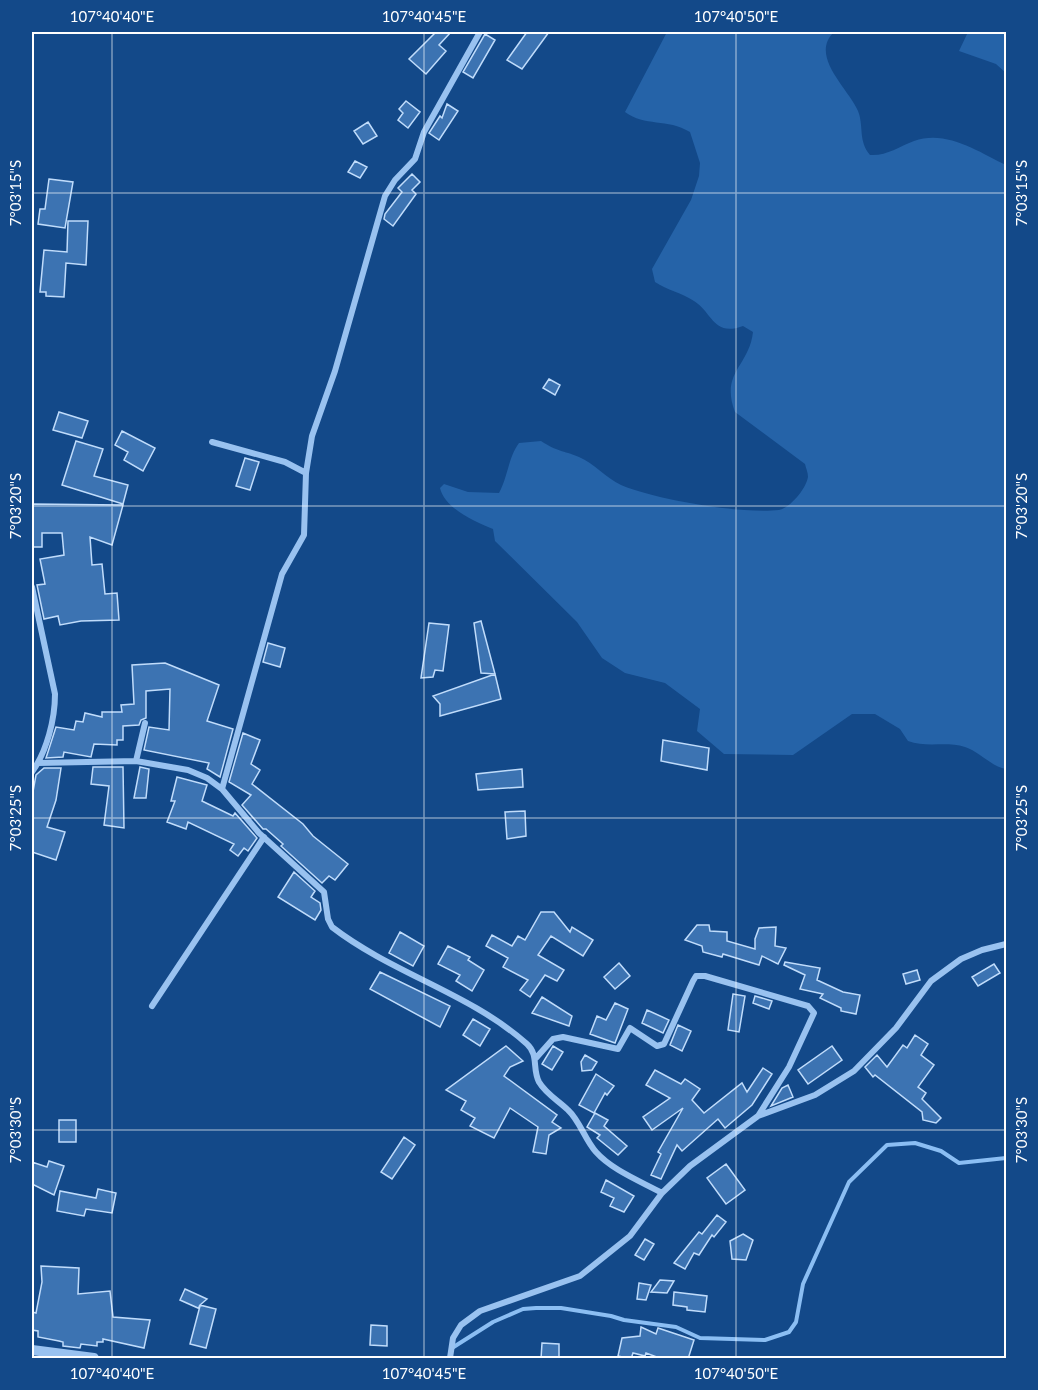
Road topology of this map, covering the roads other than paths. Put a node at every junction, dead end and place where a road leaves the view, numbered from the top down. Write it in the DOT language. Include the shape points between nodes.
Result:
graph roads {
  1 [pos="480,32"];
  2 [pos="213,441"];
  3 [pos="306,473"];
  4 [pos="32,587"];
  5 [pos="145,723"];
  6 [pos="136,761"];
  7 [pos="38,763"];
  8 [pos="32,772"];
  9 [pos="222,789"];
  10 [pos="264,837"];
  11 [pos="1006,944"];
  12 [pos="152,1006"];
  13 [pos="536,1058"];
  14 [pos="758,1116"];
  15 [pos="662,1192"];
  16 [pos="32,1350"];
  17 [pos="94,1359"];
  18 [pos="450,1359"];
  1 -- 3 [label="street" via="424,132 415,159 385,196 335,371 312,436"];
  2 -- 3 [label="street" via="285,462"];
  3 -- 9 [label="street" via="304,535 282,574"];
  4 -- 7 [label="street" via="56,694 56,709"];
  5 -- 6 [label="street"];
  6 -- 7 [label="street"];
  6 -- 9 [label="street" via="188,770"];
  7 -- 8 [label="street"];
  9 -- 10 [label="street"];
  10 -- 12 [label="street"];
  10 -- 13 [label="street" via="324,892 332,927 401,971 472,1004 530,1046"];
  11 -- 14 [label="street" via="961,959 931,981 871,1055 837,1083 802,1101"];
  13 -- 14 [label="street" via="553,1039 563,1036 618,1049 630,1028 657,1046 664,1044 696,976 705,976 808,1006 814,1012 789,1067"];
  13 -- 15 [label="street" via="540,1084 570,1111 597,1153"];
  14 -- 15 [label="street" via="690,1166"];
  15 -- 18 [label="street" via="630,1236 580,1276 480,1311 461,1325 450,1347"];
  16 -- 17 [label="street"];
}
